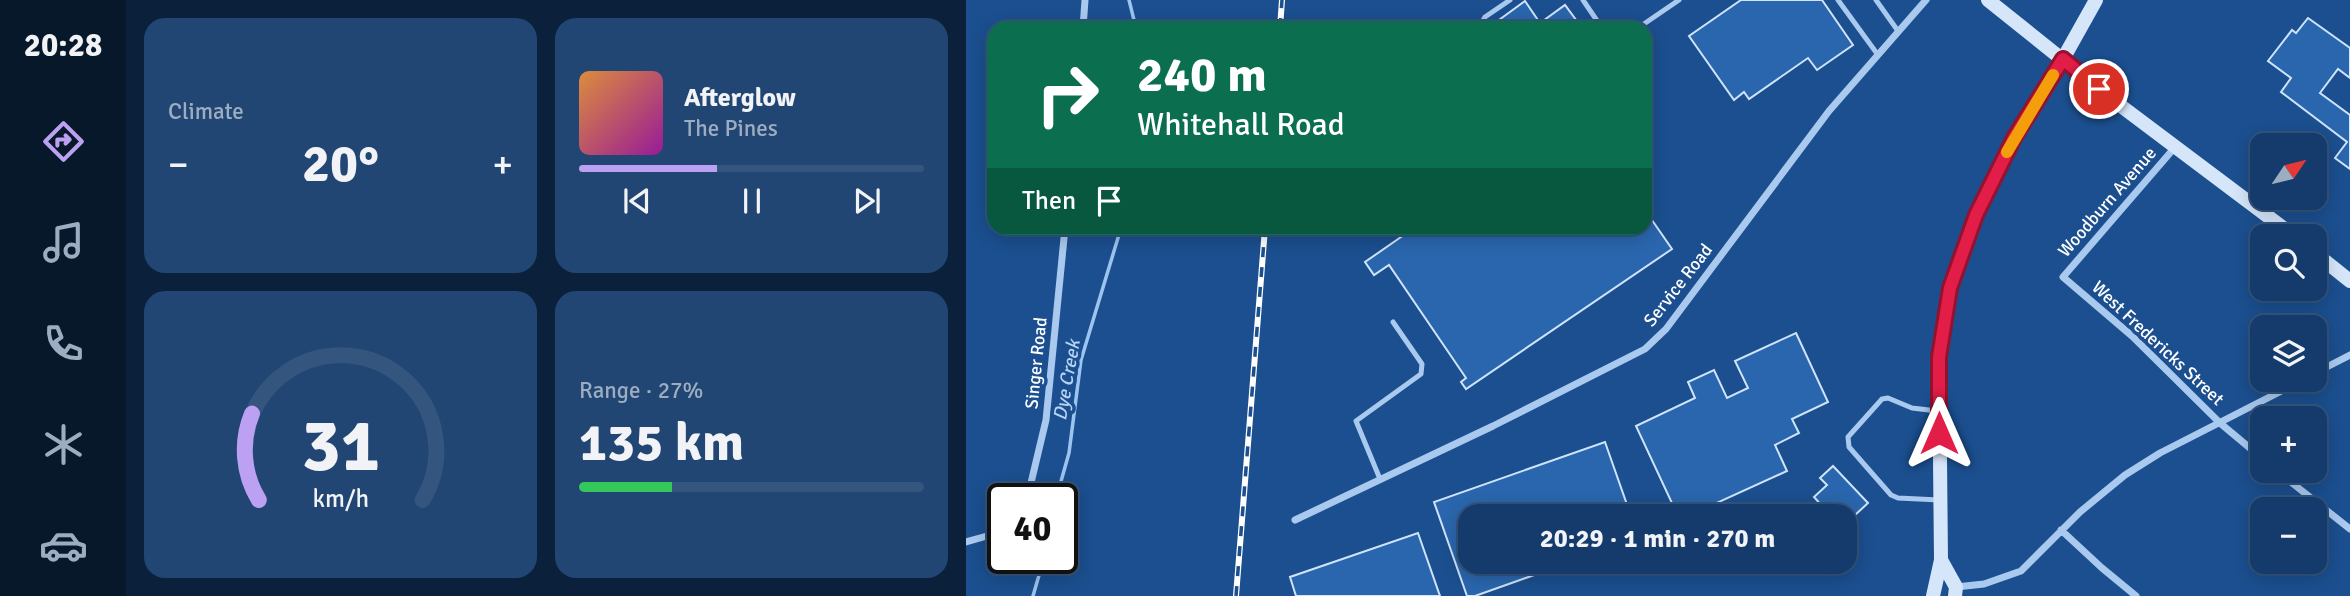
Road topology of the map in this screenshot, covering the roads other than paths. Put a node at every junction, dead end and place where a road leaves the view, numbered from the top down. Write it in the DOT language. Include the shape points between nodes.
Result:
graph roads {
  1 [pos="1086,0"];
  2 [pos="1510,0"];
  3 [pos="1583,0"];
  4 [pos="1679,0"];
  5 [pos="1838,0"];
  6 [pos="1876,0"];
  7 [pos="1926,0"];
  8 [pos="2096,0"];
  9 [pos="1991,1"];
  10 [pos="1084,21"];
  11 [pos="1482,21"];
  12 [pos="1597,21"];
  13 [pos="1648,21"];
  14 [pos="1898,31"];
  15 [pos="1878,55"];
  16 [pos="2063,59"];
  17 [pos="2176,146"];
  18 [pos="2278,224"];
  19 [pos="1064,235"];
  20 [pos="2327,263"];
  21 [pos="2063,278"];
  22 [pos="2350,281"];
  23 [pos="1393,322"];
  24 [pos="2350,355"];
  25 [pos="2327,367"];
  26 [pos="2279,392"];
  27 [pos="1938,411"];
  28 [pos="2220,423"];
  29 [pos="2250,448"];
  30 [pos="1380,479"];
  31 [pos="1031,483"];
  32 [pos="2292,483"];
  33 [pos="1940,500"];
  34 [pos="1295,520"];
  35 [pos="2350,529"];
  36 [pos="2061,530"];
  37 [pos="987,536"];
  38 [pos="966,542"];
  39 [pos="1941,560"];
  40 [pos="1956,592"];
  41 [pos="1933,596"];
  42 [pos="2136,596"];
  1 -- 10 [label="street"];
  2 -- 11 [label="lane"];
  3 -- 12 [label="lane"];
  4 -- 13 [label="lane"];
  5 -- 15 [label="lane"];
  6 -- 14 [label="lane"];
  7 -- 14 [label="street, Service Road"];
  8 -- 16 [label="street"];
  9 -- 16 [label="street"];
  14 -- 15 [label="street, Service Road"];
  15 -- 30 [label="street, Service Road" via="1829,111 1666,329 1645,349"];
  16 -- 17 [label="street"];
  16 -- 27 [label="street" via="2014,138 1981,204 1950,288 1939,357"];
  17 -- 18 [label="street"];
  17 -- 21 [label="street, Woodburn Avenue"];
  19 -- 31 [label="street, Singer Road" via="1046,420"];
  20 -- 22 [label="street"];
  21 -- 28 [label="street, West Fredericks Street" via="2132,336"];
  23 -- 30 [label="lane" via="1422,364 1421,374 1356,421"];
  24 -- 25 [label="street"];
  26 -- 28 [label="street"];
  27 -- 33 [label="street"];
  27 -- 33 [label="lane" via="1882,399 1848,437 1848,443 1891,495"];
  28 -- 29 [label="street, West Fredericks Street"];
  28 -- 36 [label="street" via="2125,475"];
  30 -- 34 [label="street, Service Road"];
  32 -- 35 [label="street"];
  33 -- 39 [label="street"];
  36 -- 40 [label="street" via="2021,570"];
  36 -- 42 [label="street"];
  37 -- 38 [label="street"];
  39 -- 40 [label="street"];
  39 -- 41 [label="street"];
}
